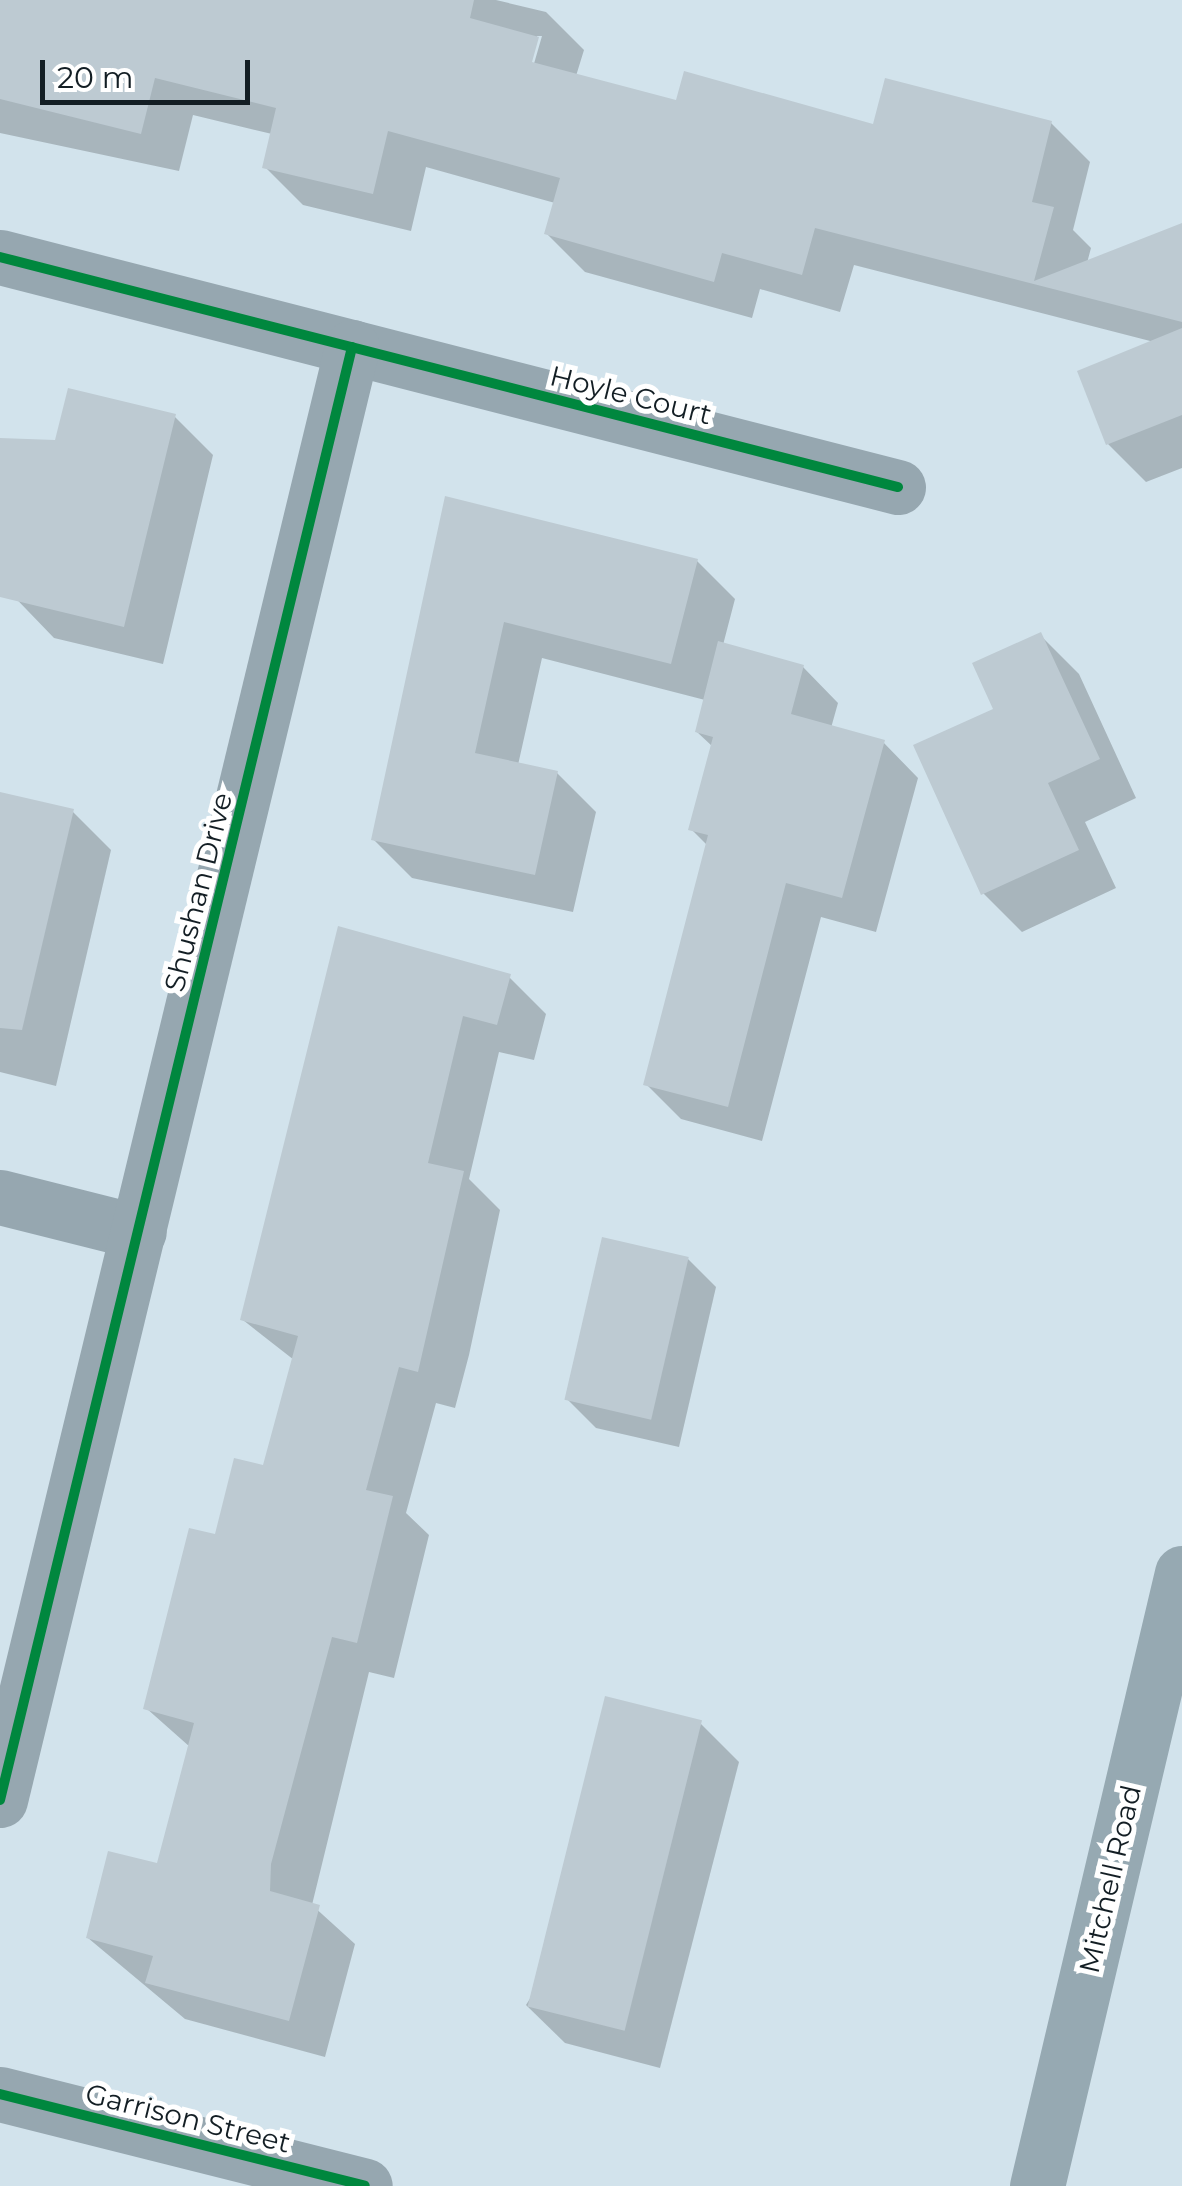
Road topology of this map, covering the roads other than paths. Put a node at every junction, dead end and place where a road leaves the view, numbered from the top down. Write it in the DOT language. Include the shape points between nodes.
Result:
graph roads {
  1 [pos="0,257"];
  2 [pos="352,347"];
  3 [pos="898,487"];
  4 [pos="0,1196"];
  5 [pos="139,1232"];
  6 [pos="1182,1572"];
  7 [pos="0,1800"];
  8 [pos="0,2094"];
  9 [pos="366,2186"];
  10 [pos="1037,2186"];
  1 -- 2 [label="street"];
  2 -- 3 [label="street, Hoyle Court"];
  2 -- 5 [label="street, Shushan Drive"];
  4 -- 5 [label="street"];
  5 -- 7 [label="street, Shushan Drive"];
  6 -- 10 [label="main road, Mitchell Road"];
  8 -- 9 [label="street, Garrison Street"];
}
